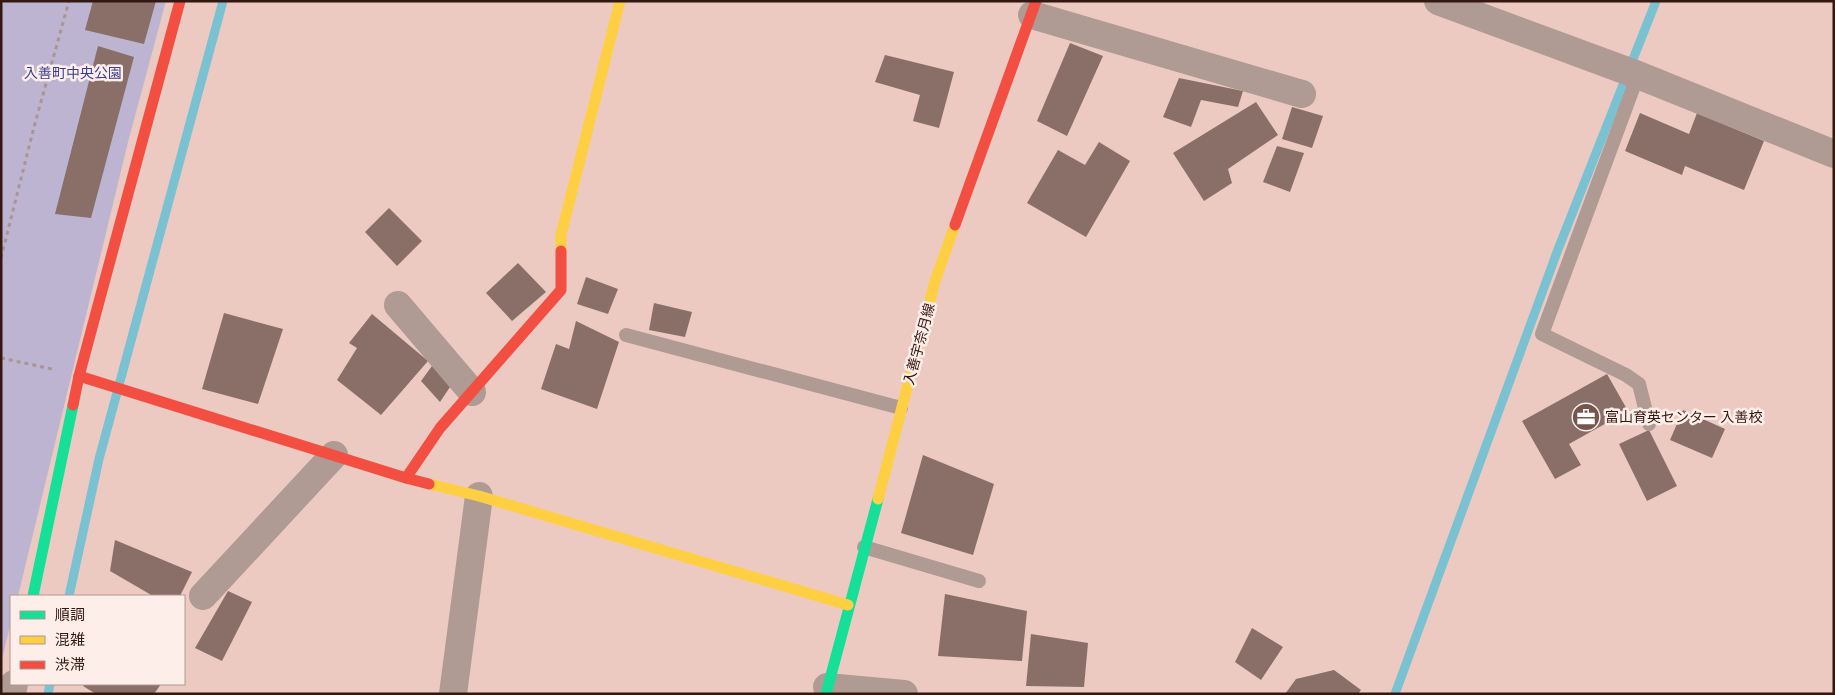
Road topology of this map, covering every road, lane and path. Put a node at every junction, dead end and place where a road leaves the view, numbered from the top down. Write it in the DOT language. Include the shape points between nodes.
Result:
graph roads {
  1 [pos="69,1"];
  2 [pos="180,1"];
  3 [pos="620,1"];
  4 [pos="1438,1"];
  5 [pos="1034,8"];
  6 [pos="1638,75"];
  7 [pos="1302,94"];
  8 [pos="1834,154"];
  9 [pos="1,258"];
  10 [pos="398,305"];
  11 [pos="626,336"];
  12 [pos="1,358"];
  13 [pos="80,376"];
  14 [pos="472,392"];
  15 [pos="902,408"];
  16 [pos="1648,424"];
  17 [pos="334,455"];
  18 [pos="406,478"];
  19 [pos="479,496"];
  20 [pos="864,547"];
  21 [pos="979,581"];
  22 [pos="33,595"];
  23 [pos="203,596"];
  24 [pos="848,605"];
  25 [pos="827,690"];
  26 [pos="452,694"];
  27 [pos="904,694"];
  1 -- 9 [label="path"];
  2 -- 13 [label="street"];
  3 -- 14 [label="street" via="560,235 561,290"];
  4 -- 6 [label="street"];
  5 -- 7 [label="street"];
  5 -- 15 [label="street, 入善宇奈月線" via="935,281"];
  6 -- 8 [label="street"];
  6 -- 16 [label="lane" via="1542,334 1639,384"];
  10 -- 14 [label="street"];
  11 -- 15 [label="lane"];
  12 -- 13 [label="path"];
  13 -- 17 [label="street"];
  13 -- 22 [label="street"];
  14 -- 18 [label="street" via="440,428"];
  15 -- 20 [label="street, 入善宇奈月線"];
  17 -- 18 [label="street"];
  17 -- 23 [label="street"];
  18 -- 19 [label="street"];
  19 -- 24 [label="street"];
  19 -- 26 [label="street"];
  20 -- 21 [label="lane"];
  20 -- 24 [label="street, 入善宇奈月線"];
  24 -- 25 [label="street, 入善宇奈月線"];
  25 -- 27 [label="street"];
}
